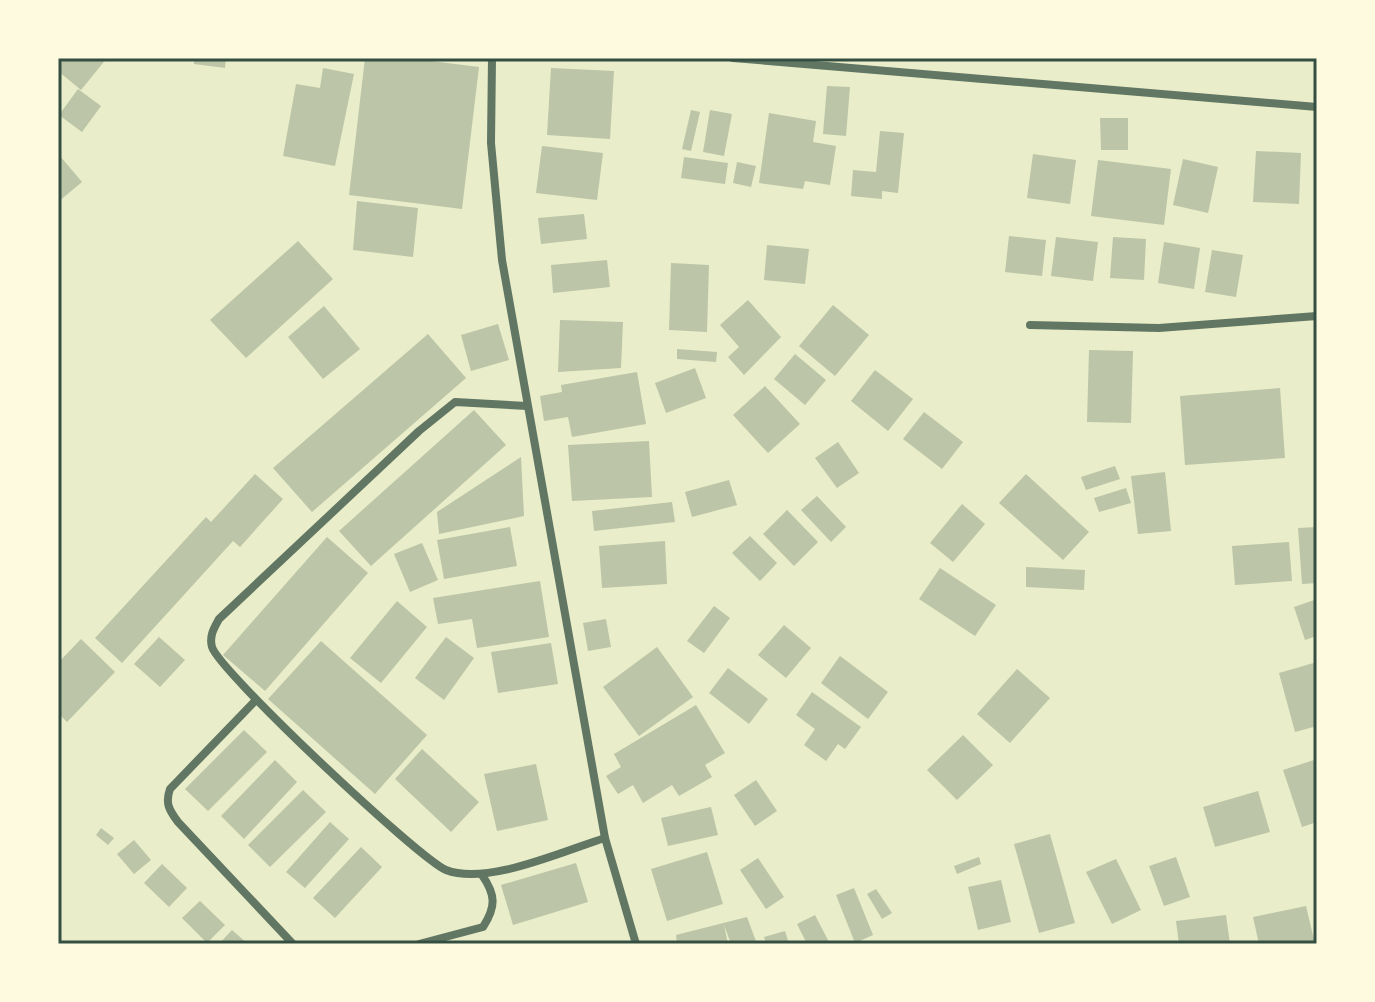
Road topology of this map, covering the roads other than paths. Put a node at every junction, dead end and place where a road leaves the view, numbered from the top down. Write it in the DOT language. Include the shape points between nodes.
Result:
graph roads {
  1 [pos="492,58"];
  2 [pos="733,58"];
  3 [pos="1317,107"];
  4 [pos="1317,316"];
  5 [pos="1030,325"];
  6 [pos="527,406"];
  7 [pos="255,701"];
  8 [pos="605,838"];
  9 [pos="482,875"];
  10 [pos="293,944"];
  11 [pos="419,944"];
  12 [pos="636,944"];
  1 -- 6 [label="street" via="491,143 502,260"];
  2 -- 3 [label="street"];
  4 -- 5 [label="street" via="1159,328"];
  6 -- 7 [label="street" via="455,402 219,619 211,633 212,649"];
  6 -- 8 [label="street"];
  7 -- 9 [label="street" via="428,859 445,870"];
  7 -- 10 [label="street" via="167,798 178,822"];
  8 -- 9 [label="street"];
  8 -- 12 [label="street"];
  9 -- 11 [label="street" via="493,890 494,904 483,927"];
}
